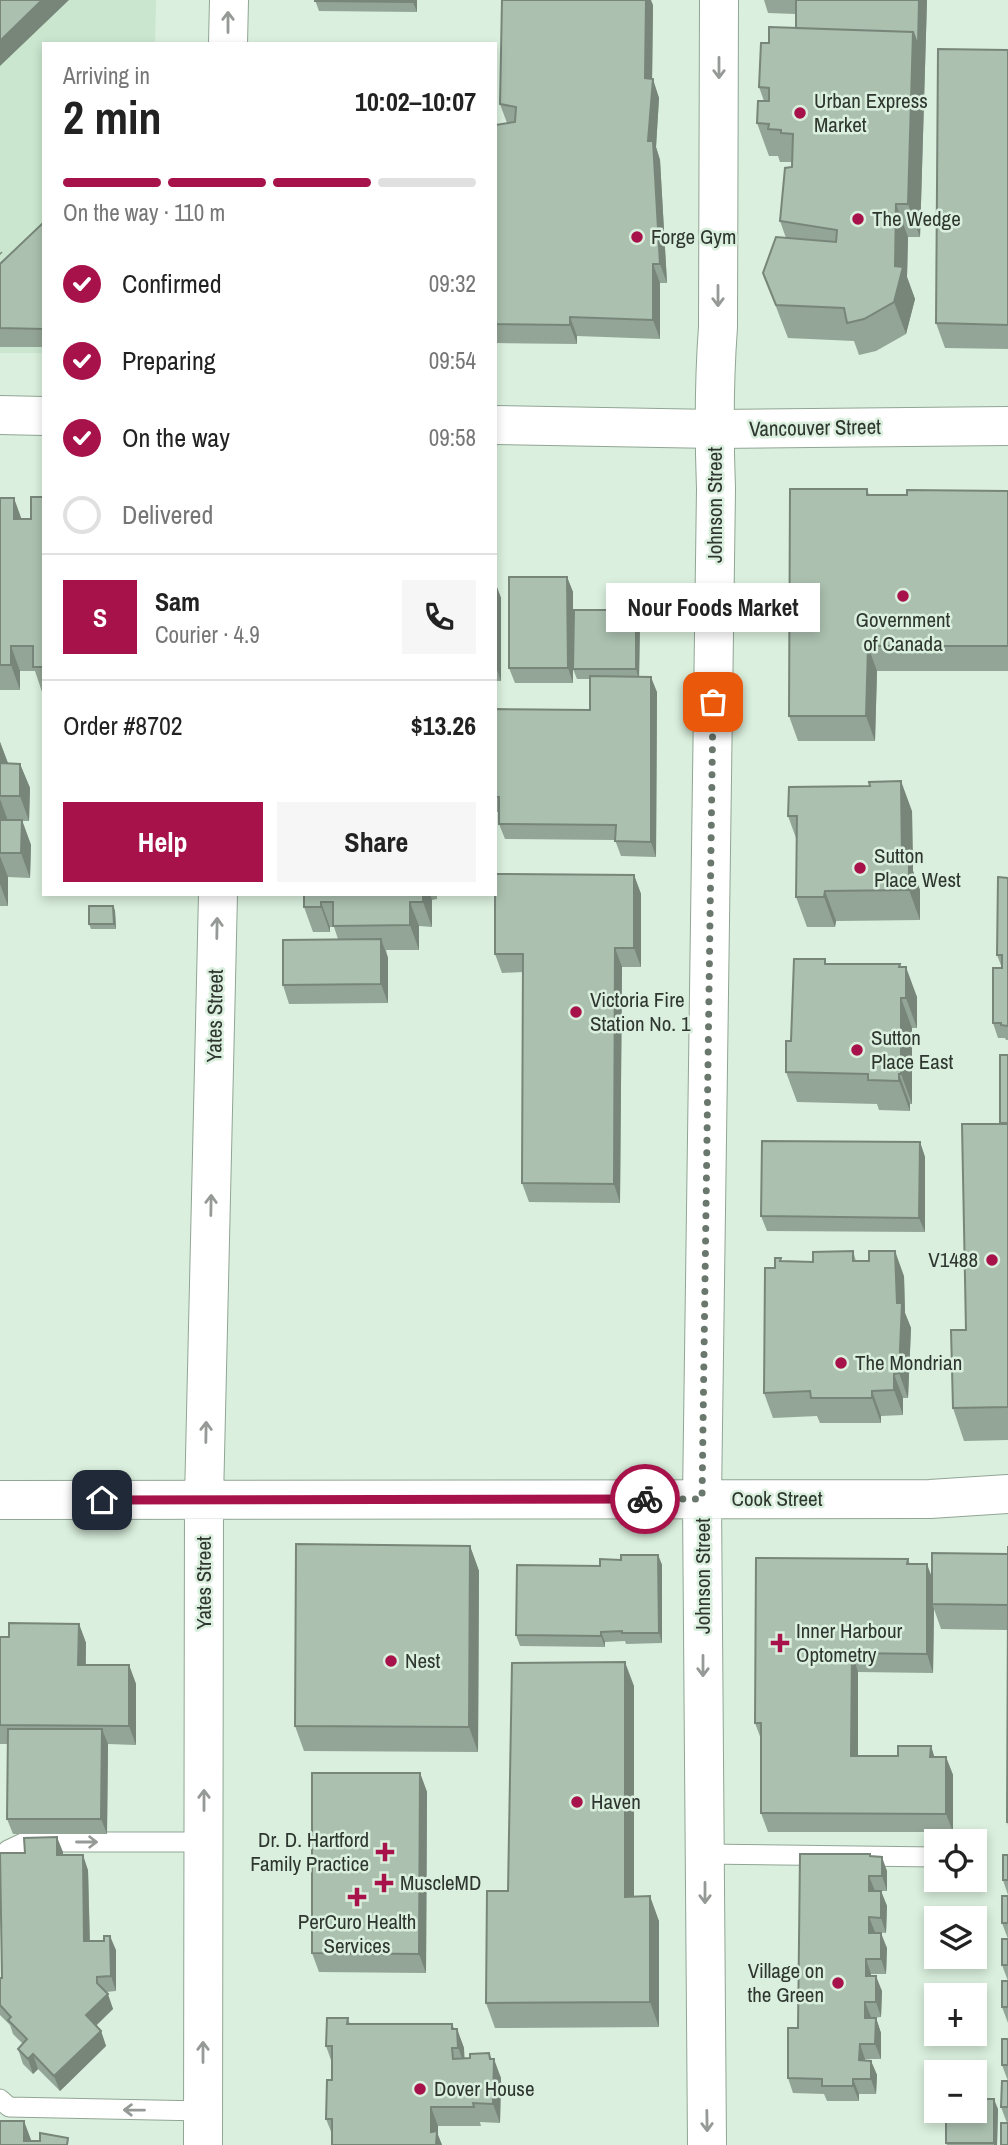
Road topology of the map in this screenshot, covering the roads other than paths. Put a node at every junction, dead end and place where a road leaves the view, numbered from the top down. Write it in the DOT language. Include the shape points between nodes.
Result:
graph roads {
  1 [pos="229,0"];
  2 [pos="719,0"];
  3 [pos="228,42"];
  4 [pos="0,415"];
  5 [pos="42,416"];
  6 [pos="497,425"];
  7 [pos="1008,426"];
  8 [pos="715,429"];
  9 [pos="218,896"];
  10 [pos="1008,1494"];
  11 [pos="702,1499"];
  12 [pos="0,1500"];
  13 [pos="204,1500"];
  14 [pos="204,1842"];
  15 [pos="705,1854"];
  16 [pos="924,1857"];
  17 [pos="0,1859"];
  18 [pos="0,2099"];
  19 [pos="203,2128"];
  20 [pos="707,2145"];
  3 -- 1 [label="main road, one-way"];
  2 -- 8 [label="main road, Johnson Street, one-way"];
  4 -- 5 [label="main road"];
  6 -- 8 [label="main road, Vancouver Street"];
  7 -- 8 [label="main road, Vancouver Street"];
  8 -- 11 [label="main road, Johnson Street"];
  13 -- 9 [label="main road, Yates Street, one-way"];
  10 -- 11 [label="main road, Cook Street" via="930,1499"];
  11 -- 13 [label="main road, Cook Street"];
  11 -- 15 [label="main road, Johnson Street, one-way"];
  12 -- 13 [label="main road, Cook Street"];
  14 -- 13 [label="main road, Yates Street, one-way"];
  17 -- 14 [label="lane, one-way" via="25,1842"];
  19 -- 14 [label="main road, Yates Street, one-way"];
  15 -- 16 [label="lane"];
  15 -- 20 [label="main road, Johnson Street, one-way"];
  19 -- 18 [label="lane, one-way" via="9,2107"];
}
